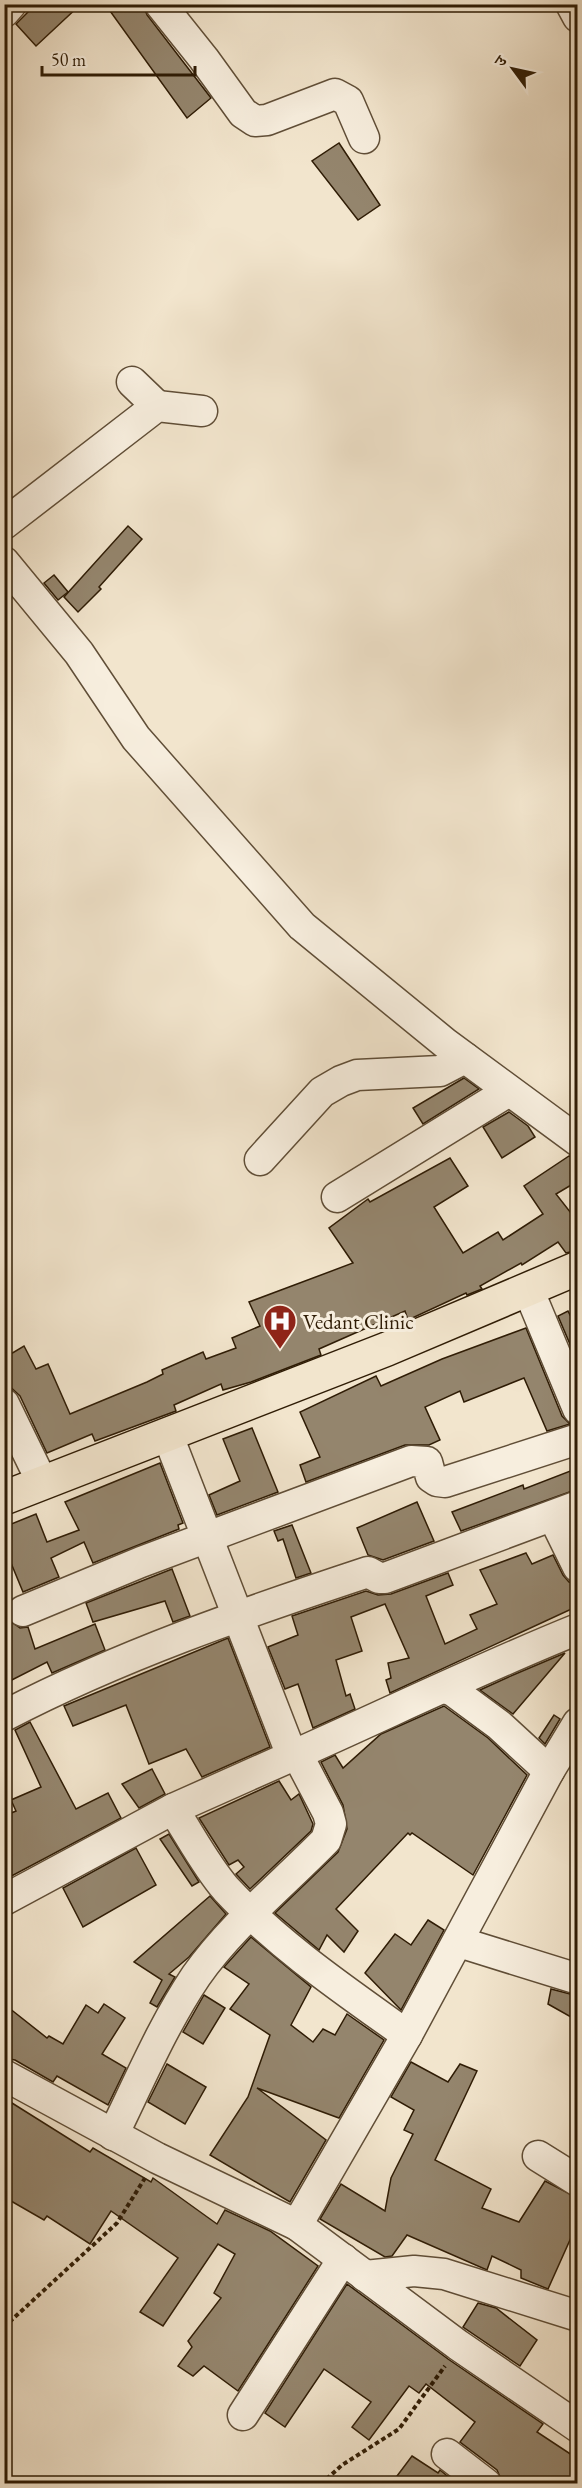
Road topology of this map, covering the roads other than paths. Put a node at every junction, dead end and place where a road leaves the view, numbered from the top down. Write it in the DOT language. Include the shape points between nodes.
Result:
graph roads {
  1 [pos="10,4"];
  2 [pos="160,4"];
  3 [pos="571,4"];
  4 [pos="4,12"];
  5 [pos="578,17"];
  6 [pos="364,138"];
  7 [pos="132,382"];
  8 [pos="157,406"];
  9 [pos="202,411"];
  10 [pos="4,524"];
  11 [pos="4,562"];
  12 [pos="465,1058"];
  13 [pos="509,1091"];
  14 [pos="578,1141"];
  15 [pos="260,1160"];
  16 [pos="337,1197"];
  17 [pos="578,1268"];
  18 [pos="528,1289"];
  19 [pos="4,1404"];
  20 [pos="578,1409"];
  21 [pos="168,1436"];
  22 [pos="578,1439"];
  23 [pos="42,1482"];
  24 [pos="4,1498"];
  25 [pos="565,1511"];
  26 [pos="208,1537"];
  27 [pos="578,1567"];
  28 [pos="23,1611"];
  29 [pos="238,1615"];
  30 [pos="578,1629"];
  31 [pos="445,1688"];
  32 [pos="4,1716"];
  33 [pos="578,1723"];
  34 [pos="294,1755"];
  35 [pos="549,1771"];
  36 [pos="173,1809"];
  37 [pos="4,1900"];
  38 [pos="250,1912"];
  39 [pos="459,1942"];
  40 [pos="578,1979"];
  41 [pos="407,2035"];
  42 [pos="4,2075"];
  43 [pos="113,2135"];
  44 [pos="538,2156"];
  45 [pos="578,2181"];
  46 [pos="297,2225"];
  47 [pos="354,2268"];
  48 [pos="578,2316"];
  49 [pos="243,2415"];
  50 [pos="578,2427"];
  51 [pos="447,2454"];
  52 [pos="486,2484"];
  1 -- 4 [label="street"];
  2 -- 6 [label="street" via="243,113 255,122 335,94 348,101"];
  3 -- 5 [label="street"];
  7 -- 8 [label="street"];
  8 -- 9 [label="street"];
  8 -- 10 [label="street"];
  11 -- 12 [label="street" via="79,653 136,738 302,926"];
  12 -- 13 [label="street"];
  12 -- 15 [label="street" via="440,1071 357,1076 341,1081 322,1092"];
  13 -- 14 [label="street"];
  13 -- 16 [label="street"];
  17 -- 18 [label="main road"];
  18 -- 20 [label="street"];
  18 -- 21 [label="main road"];
  19 -- 23 [label="street"];
  21 -- 23 [label="main road"];
  21 -- 26 [label="street"];
  22 -- 26 [label="street" via="445,1482 431,1477 427,1462 411,1461"];
  23 -- 24 [label="main road"];
  25 -- 27 [label="street"];
  25 -- 29 [label="street" via="385,1578 368,1572"];
  26 -- 28 [label="street"];
  26 -- 29 [label="street"];
  29 -- 32 [label="street" via="111,1664"];
  29 -- 34 [label="street"];
  30 -- 31 [label="street" via="496,1662"];
  31 -- 34 [label="street"];
  31 -- 35 [label="street" via="499,1725"];
  33 -- 35 [label="street"];
  34 -- 36 [label="street"];
  34 -- 38 [label="street" via="331,1824 326,1840"];
  35 -- 39 [label="street"];
  36 -- 37 [label="street"];
  36 -- 38 [label="street" via="225,1887"];
  38 -- 41 [label="street" via="301,1958"];
  38 -- 43 [label="street" via="183,1997"];
  39 -- 40 [label="street"];
  39 -- 41 [label="street"];
  41 -- 46 [label="street"];
  42 -- 43 [label="street"];
  43 -- 46 [label="street"];
  44 -- 45 [label="street"];
  46 -- 47 [label="street"];
  47 -- 48 [label="street" via="444,2274"];
  47 -- 49 [label="street"];
  47 -- 50 [label="street"];
  51 -- 52 [label="street"];
}
